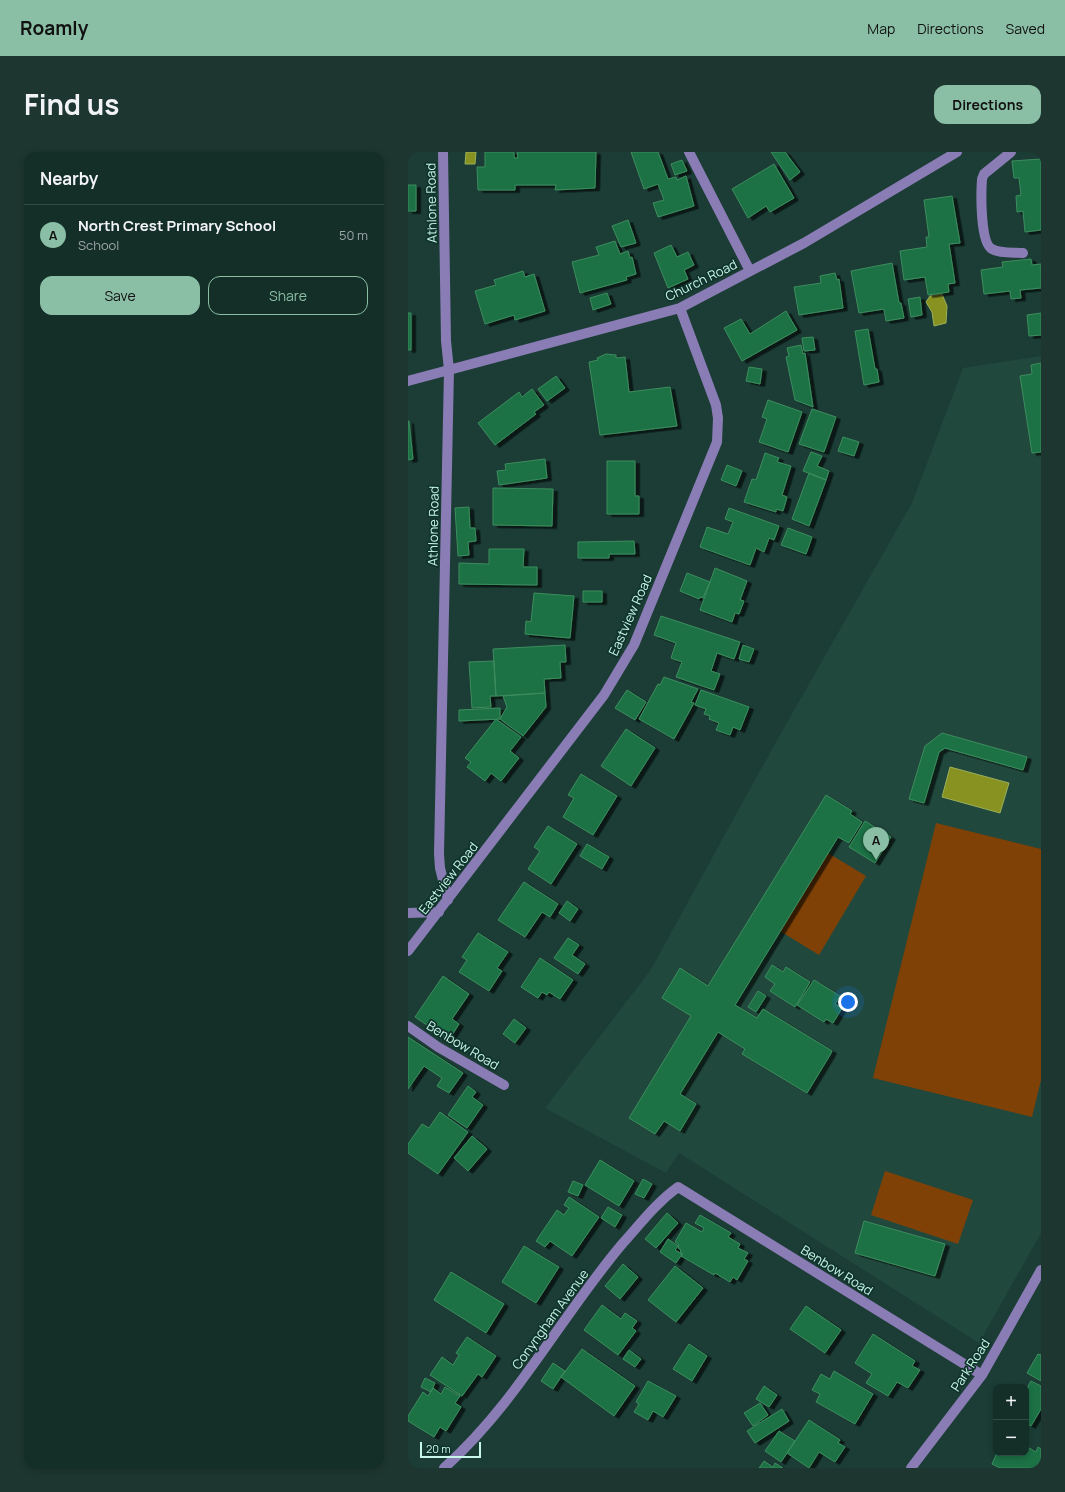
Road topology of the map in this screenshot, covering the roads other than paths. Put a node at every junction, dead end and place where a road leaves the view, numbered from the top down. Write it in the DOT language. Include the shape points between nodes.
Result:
graph roads {
  1 [pos="443,152"];
  2 [pos="689,152"];
  3 [pos="957,152"];
  4 [pos="1011,152"];
  5 [pos="1023,253"];
  6 [pos="750,271"];
  7 [pos="680,308"];
  8 [pos="449,370"];
  9 [pos="408,381"];
  10 [pos="448,900"];
  11 [pos="439,912"];
  12 [pos="408,913"];
  13 [pos="408,951"];
  14 [pos="408,1026"];
  15 [pos="504,1085"];
  16 [pos="678,1187"];
  17 [pos="1041,1270"];
  18 [pos="982,1375"];
  19 [pos="444,1468"];
  20 [pos="912,1468"];
  1 -- 8 [label="street, Athlone Road" via="446,341"];
  2 -- 6 [label="street"];
  3 -- 6 [label="street, Church Road" via="804,243"];
  4 -- 5 [label="street" via="984,174 984,232 991,249"];
  6 -- 7 [label="street, Church Road"];
  7 -- 8 [label="street, Church Road"];
  7 -- 10 [label="street, Eastview Road" via="716,405 717,442 712,455 634,645 604,695"];
  8 -- 9 [label="street, Church Road"];
  8 -- 10 [label="street, Athlone Road" via="438,854"];
  10 -- 11 [label="street, Eastview Road"];
  11 -- 12 [label="street"];
  11 -- 13 [label="street, Eastview Road"];
  14 -- 15 [label="street, Benbow Road" via="438,1047"];
  16 -- 18 [label="street, Benbow Road"];
  16 -- 19 [label="street, Conyngham Avenue" via="658,1203 602,1268 500,1409"];
  17 -- 18 [label="street, Park Road"];
  18 -- 20 [label="street, Park Road"];
}
